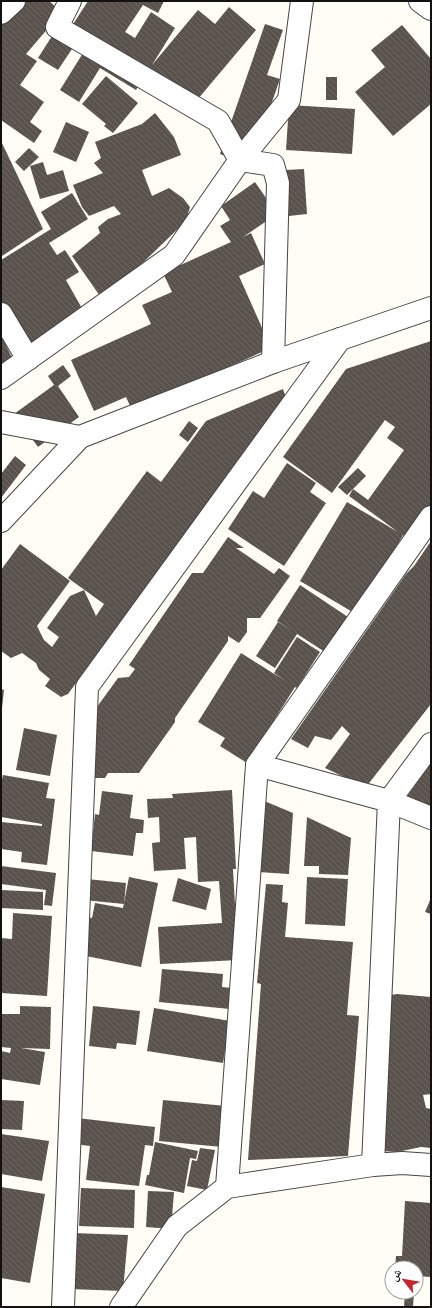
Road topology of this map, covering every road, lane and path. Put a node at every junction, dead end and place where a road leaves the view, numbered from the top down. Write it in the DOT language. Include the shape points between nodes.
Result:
graph roads {
  1 [pos="14,1"];
  2 [pos="70,1"];
  3 [pos="302,1"];
  4 [pos="420,1"];
  5 [pos="431,9"];
  6 [pos="1,13"];
  7 [pos="240,160"];
  8 [pos="431,308"];
  9 [pos="1,314"];
  10 [pos="340,339"];
  11 [pos="28,359"];
  12 [pos="274,362"];
  13 [pos="1,378"];
  14 [pos="1,422"];
  15 [pos="80,437"];
  16 [pos="431,517"];
  17 [pos="1,521"];
  18 [pos="431,744"];
  19 [pos="257,765"];
  20 [pos="389,801"];
  21 [pos="431,818"];
  22 [pos="431,1164"];
  23 [pos="373,1165"];
  24 [pos="227,1187"];
  25 [pos="62,1307"];
  26 [pos="121,1307"];
  1 -- 6 [label="street"];
  2 -- 7 [label="street" via="57,26 218,121"];
  3 -- 7 [label="street" via="289,100"];
  4 -- 5 [label="street"];
  7 -- 11 [label="street" via="174,255"];
  7 -- 12 [label="street" via="273,165 278,183"];
  8 -- 10 [label="street"];
  9 -- 11 [label="street"];
  10 -- 12 [label="street"];
  10 -- 25 [label="street" via="87,687"];
  11 -- 13 [label="street"];
  12 -- 15 [label="street"];
  14 -- 15 [label="street"];
  15 -- 17 [label="street"];
  16 -- 19 [label="street"];
  18 -- 20 [label="street"];
  19 -- 20 [label="street"];
  19 -- 24 [label="street"];
  20 -- 21 [label="street"];
  20 -- 23 [label="street"];
  22 -- 23 [label="street"];
  23 -- 24 [label="street"];
  24 -- 26 [label="street" via="177,1226"];
}
